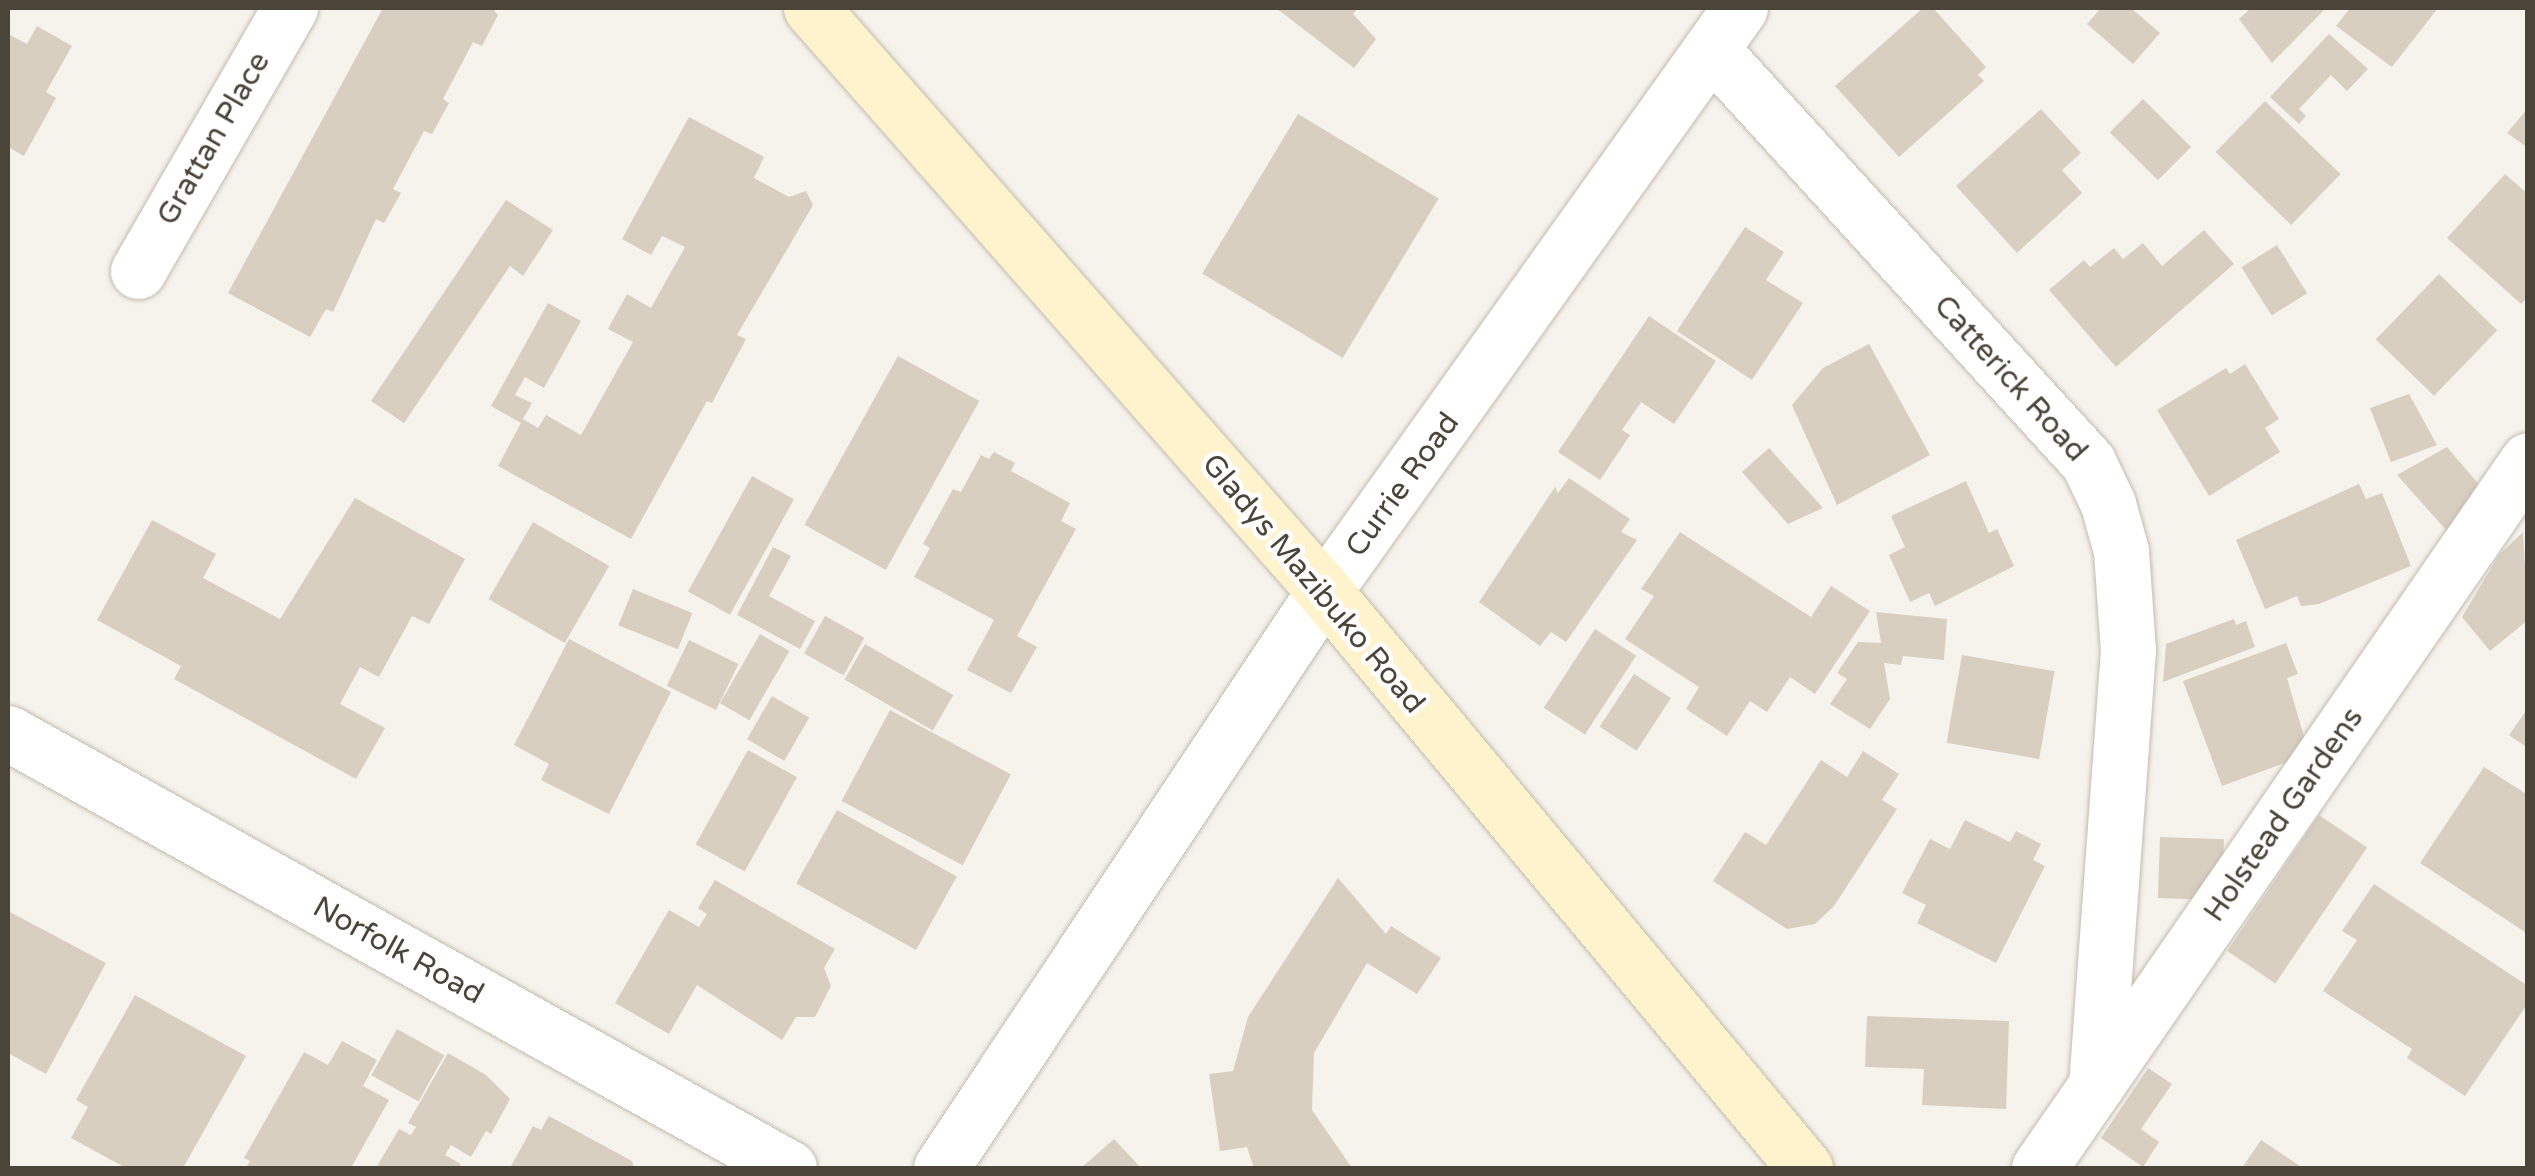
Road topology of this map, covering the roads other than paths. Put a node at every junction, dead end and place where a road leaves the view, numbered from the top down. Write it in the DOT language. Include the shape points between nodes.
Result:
graph roads {
  1 [pos="290,8"];
  2 [pos="811,8"];
  3 [pos="1726,29"];
  4 [pos="138,271"];
  5 [pos="2528,460"];
  6 [pos="1324,591"];
  7 [pos="8,733"];
  8 [pos="2096,1086"];
  9 [pos="789,1168"];
  10 [pos="941,1168"];
  11 [pos="1806,1168"];
  12 [pos="2040,1168"];
  1 -- 4 [label="street, Grattan Place"];
  2 -- 6 [label="street, Gladys Mazibuko Road"];
  3 -- 6 [label="street, Currie Road"];
  3 -- 8 [label="street, Catterick Road" via="2088,462 2108,504 2122,551 2128,650"];
  5 -- 8 [label="street, Holstead Gardens"];
  6 -- 10 [label="street, Currie Road"];
  6 -- 11 [label="street, Gladys Mazibuko Road"];
  7 -- 9 [label="street, Norfolk Road"];
  8 -- 12 [label="street, Holstead Gardens"];
}
